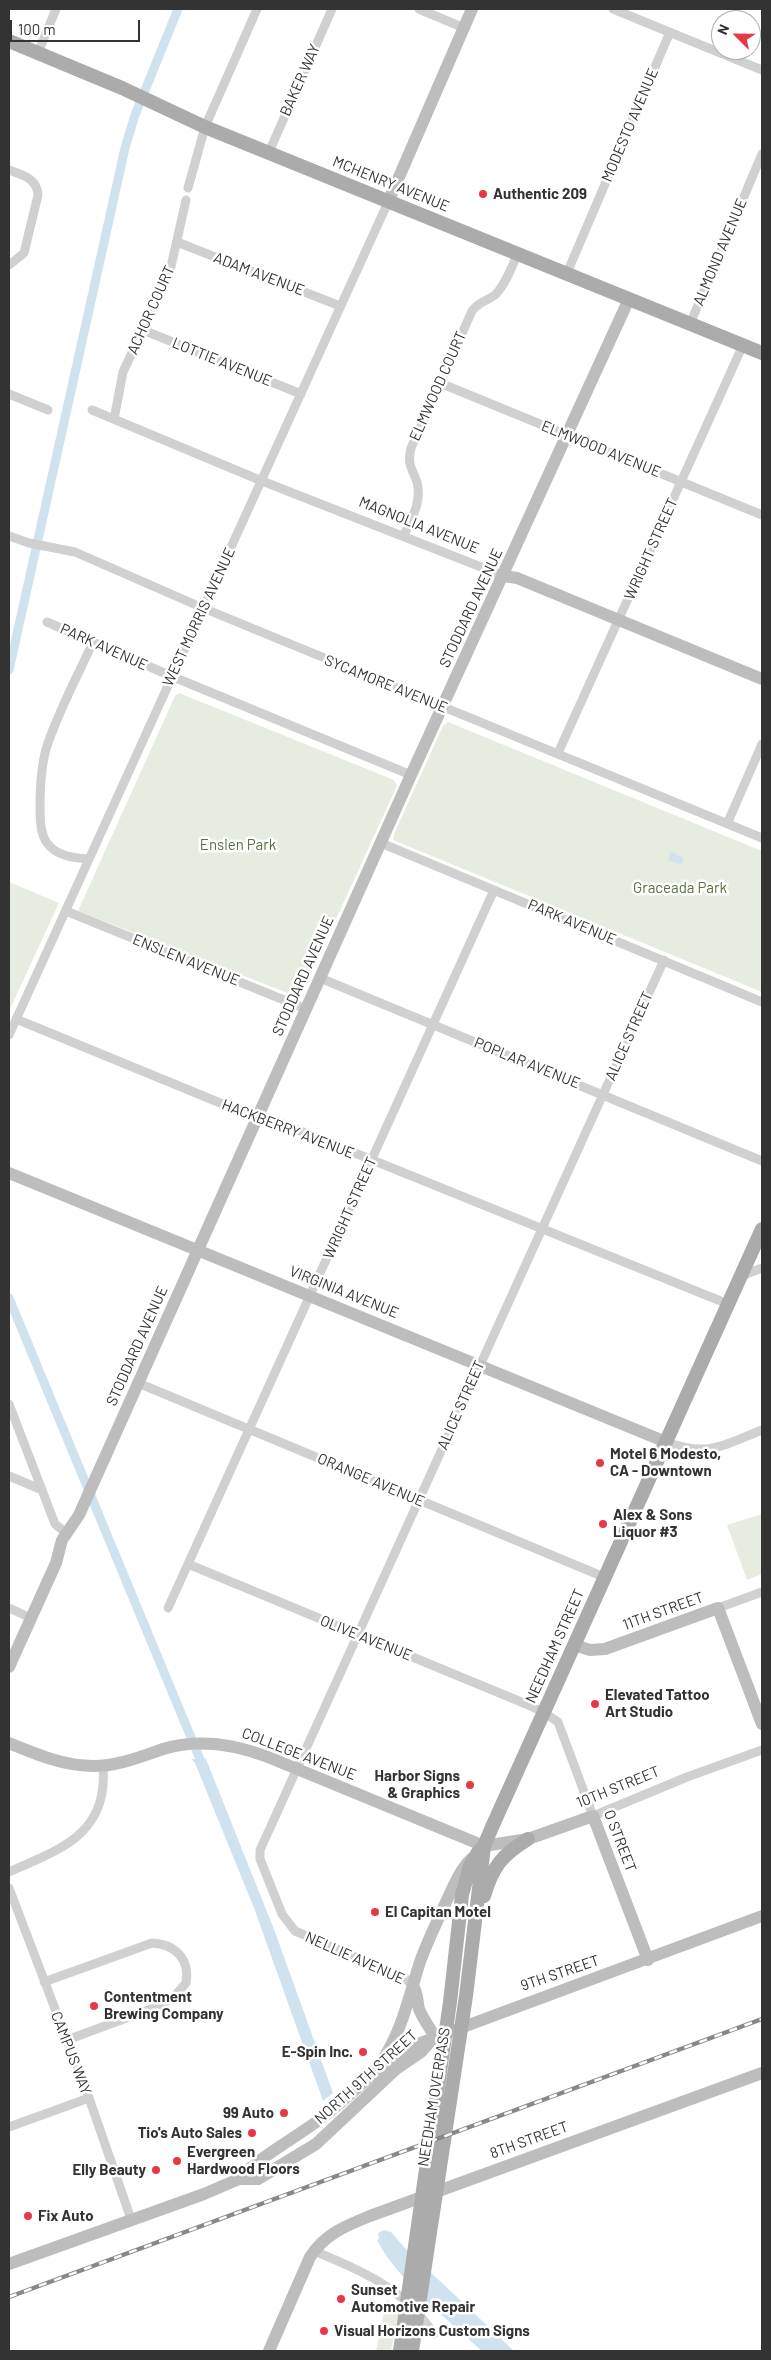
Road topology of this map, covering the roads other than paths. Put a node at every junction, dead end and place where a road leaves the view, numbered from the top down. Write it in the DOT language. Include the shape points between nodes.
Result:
graph roads {
  1 [pos="56,9"];
  2 [pos="257,9"];
  3 [pos="332,9"];
  4 [pos="420,9"];
  5 [pos="472,9"];
  6 [pos="613,9"];
  7 [pos="464,28"];
  8 [pos="670,32"];
  9 [pos="9,41"];
  10 [pos="38,53"];
  11 [pos="762,70"];
  12 [pos="205,127"];
  13 [pos="268,152"];
  14 [pos="762,154"];
  15 [pos="9,170"];
  16 [pos="188,188"];
  17 [pos="186,200"];
  18 [pos="389,200"];
  19 [pos="177,242"];
  20 [pos="518,253"];
  21 [pos="9,266"];
  22 [pos="567,273"];
  23 [pos="629,299"];
  24 [pos="340,306"];
  25 [pos="690,324"];
  26 [pos="143,330"];
  27 [pos="743,345"];
  28 [pos="762,353"];
  29 [pos="440,383"];
  30 [pos="9,394"];
  31 [pos="301,394"];
  32 [pos="48,410"];
  33 [pos="92,410"];
  34 [pos="114,419"];
  35 [pos="567,435"];
  36 [pos="262,481"];
  37 [pos="682,481"];
  38 [pos="762,515"];
  39 [pos="404,535"];
  40 [pos="9,536"];
  41 [pos="504,576"];
  42 [pos="203,608"];
  43 [pos="619,620"];
  44 [pos="47,622"];
  45 [pos="93,642"];
  46 [pos="171,676"];
  47 [pos="762,679"];
  48 [pos="444,707"];
  49 [pos="762,744"];
  50 [pos="558,753"];
  51 [pos="411,775"];
  52 [pos="727,824"];
  53 [pos="762,838"];
  54 [pos="381,843"];
  55 [pos="88,859"];
  56 [pos="494,890"];
  57 [pos="66,911"];
  58 [pos="664,960"];
  59 [pos="320,978"];
  60 [pos="762,1002"];
  61 [pos="306,1008"];
  62 [pos="16,1019"];
  63 [pos="433,1025"];
  64 [pos="9,1035"];
  65 [pos="603,1094"];
  66 [pos="258,1116"];
  67 [pos="372,1160"];
  68 [pos="762,1161"];
  69 [pos="9,1173"];
  70 [pos="541,1229"];
  71 [pos="762,1229"];
  72 [pos="198,1249"];
  73 [pos="762,1268"];
  74 [pos="741,1276"];
  75 [pos="310,1296"];
  76 [pos="728,1304"];
  77 [pos="479,1365"];
  78 [pos="138,1383"];
  79 [pos="9,1404"];
  80 [pos="249,1430"];
  81 [pos="762,1430"];
  82 [pos="666,1442"];
  83 [pos="9,1476"];
  84 [pos="40,1489"];
  85 [pos="418,1499"];
  86 [pos="66,1533"];
  87 [pos="188,1564"];
  88 [pos="604,1577"];
  89 [pos="762,1592"];
  90 [pos="9,1608"];
  91 [pos="168,1608"];
  92 [pos="718,1608"];
  93 [pos="31,1618"];
  94 [pos="357,1634"];
  95 [pos="574,1645"];
  96 [pos="9,1667"];
  97 [pos="544,1712"];
  98 [pos="762,1724"];
  99 [pos="9,1743"];
  100 [pos="762,1750"];
  101 [pos="103,1765"];
  102 [pos="296,1768"];
  103 [pos="593,1816"];
  104 [pos="528,1839"];
  105 [pos="481,1849"];
  106 [pos="260,1850"];
  107 [pos="9,1872"];
  108 [pos="9,1888"];
  109 [pos="762,1916"];
  110 [pos="471,1953"];
  111 [pos="648,1960"];
  112 [pos="44,1982"];
  113 [pos="413,1986"];
  114 [pos="435,2037"];
  115 [pos="67,2040"];
  116 [pos="374,2072"];
  117 [pos="762,2073"];
  118 [pos="88,2098"];
  119 [pos="9,2127"];
  120 [pos="239,2179"];
  121 [pos="131,2219"];
  122 [pos="314,2251"];
  123 [pos="9,2264"];
  124 [pos="434,2334"];
  125 [pos="407,2347"];
  126 [pos="269,2351"];
  1 -- 10 [label="street"];
  2 -- 12 [label="street"];
  3 -- 13 [label="street, BAKER WAY"];
  4 -- 7 [label="street"];
  5 -- 7 [label="street"];
  6 -- 8 [label="street"];
  7 -- 18 [label="street"];
  8 -- 11 [label="street"];
  8 -- 22 [label="street, MODESTO AVENUE"];
  9 -- 10 [label="main road, MCHENRY AVENUE"];
  10 -- 12 [label="main road, MCHENRY AVENUE"];
  12 -- 13 [label="main road, MCHENRY AVENUE"];
  12 -- 16 [label="street"];
  13 -- 18 [label="main road, MCHENRY AVENUE"];
  14 -- 25 [label="street, ALMOND AVENUE"];
  15 -- 21 [label="street" via="33,181 38,195 24,253"];
  17 -- 19 [label="street, ACHOR COURT"];
  18 -- 20 [label="main road, MCHENRY AVENUE"];
  18 -- 24 [label="street, WEST MORRIS AVENUE"];
  19 -- 24 [label="street, ADAM AVENUE"];
  19 -- 26 [label="street, ACHOR COURT" via="170,270"];
  20 -- 22 [label="main road, MCHENRY AVENUE"];
  20 -- 29 [label="street, ELMWOOD COURT" via="500,288 472,311"];
  22 -- 23 [label="main road, MCHENRY AVENUE"];
  23 -- 25 [label="main road, MCHENRY AVENUE"];
  23 -- 35 [label="street, STODDARD AVENUE"];
  24 -- 31 [label="street, WEST MORRIS AVENUE"];
  25 -- 27 [label="main road, MCHENRY AVENUE"];
  26 -- 31 [label="street, LOTTIE AVENUE"];
  26 -- 34 [label="street, ACHOR COURT" via="123,372"];
  27 -- 28 [label="main road, MCHENRY AVENUE"];
  27 -- 37 [label="street, WRIGHT STREET"];
  29 -- 35 [label="street, ELMWOOD AVENUE"];
  29 -- 39 [label="street, ELMWOOD COURT" via="410,448 409,464 417,484 418,502"];
  30 -- 32 [label="street"];
  31 -- 36 [label="street, WEST MORRIS AVENUE"];
  33 -- 34 [label="street, MAGNOLIA AVENUE"];
  34 -- 36 [label="street, MAGNOLIA AVENUE"];
  35 -- 37 [label="street, ELMWOOD AVENUE"];
  35 -- 41 [label="street, STODDARD AVENUE"];
  36 -- 39 [label="street, MAGNOLIA AVENUE"];
  36 -- 42 [label="street, WEST MORRIS AVENUE"];
  37 -- 38 [label="street, ELMWOOD AVENUE"];
  37 -- 43 [label="street, WRIGHT STREET"];
  39 -- 41 [label="street, MAGNOLIA AVENUE"];
  40 -- 42 [label="street, SYCAMORE AVENUE" via="75,552"];
  41 -- 43 [label="street, MAGNOLIA AVENUE" via="517,578"];
  41 -- 48 [label="street, STODDARD AVENUE"];
  42 -- 46 [label="street, WEST MORRIS AVENUE"];
  42 -- 48 [label="street, SYCAMORE AVENUE"];
  43 -- 47 [label="street, MAGNOLIA AVENUE"];
  43 -- 50 [label="street, WRIGHT STREET"];
  44 -- 45 [label="street, PARK AVENUE"];
  45 -- 46 [label="street, PARK AVENUE"];
  45 -- 55 [label="street" via="47,747 40,786 40,820 48,845 72,858"];
  46 -- 51 [label="street, PARK AVENUE"];
  46 -- 55 [label="street, WEST MORRIS AVENUE"];
  48 -- 50 [label="street, SYCAMORE AVENUE"];
  48 -- 51 [label="street, STODDARD AVENUE"];
  49 -- 52 [label="street"];
  50 -- 52 [label="street, SYCAMORE AVENUE"];
  51 -- 54 [label="street, STODDARD AVENUE"];
  52 -- 53 [label="street, SYCAMORE AVENUE"];
  54 -- 56 [label="street, PARK AVENUE"];
  54 -- 59 [label="street, STODDARD AVENUE"];
  55 -- 57 [label="street, WEST MORRIS AVENUE"];
  56 -- 58 [label="street, PARK AVENUE"];
  56 -- 63 [label="street, WRIGHT STREET"];
  57 -- 61 [label="street, ENSLEN AVENUE"];
  57 -- 62 [label="street, WEST MORRIS AVENUE"];
  58 -- 60 [label="street, PARK AVENUE"];
  58 -- 65 [label="street, ALICE STREET"];
  59 -- 61 [label="street, STODDARD AVENUE"];
  59 -- 63 [label="street, POPLAR AVENUE"];
  61 -- 66 [label="street, STODDARD AVENUE"];
  62 -- 64 [label="street, WEST MORRIS AVENUE"];
  62 -- 66 [label="street, HACKBERRY AVENUE"];
  63 -- 65 [label="street, POPLAR AVENUE"];
  63 -- 67 [label="street, WRIGHT STREET"];
  65 -- 68 [label="street, POPLAR AVENUE"];
  65 -- 70 [label="street, ALICE STREET"];
  66 -- 67 [label="street, HACKBERRY AVENUE"];
  66 -- 72 [label="street, STODDARD AVENUE"];
  67 -- 70 [label="street, HACKBERRY AVENUE"];
  67 -- 75 [label="street, WRIGHT STREET"];
  69 -- 72 [label="street, VIRGINIA AVENUE"];
  70 -- 76 [label="street, HACKBERRY AVENUE"];
  70 -- 77 [label="street, ALICE STREET"];
  71 -- 74 [label="main road, NEEDHAM STREET"];
  72 -- 75 [label="street, VIRGINIA AVENUE"];
  72 -- 78 [label="street, STODDARD AVENUE"];
  73 -- 74 [label="street"];
  74 -- 76 [label="main road, NEEDHAM STREET"];
  75 -- 77 [label="street, VIRGINIA AVENUE"];
  75 -- 80 [label="street, WRIGHT STREET"];
  76 -- 82 [label="main road, NEEDHAM STREET"];
  77 -- 82 [label="street, VIRGINIA AVENUE"];
  77 -- 85 [label="street, ALICE STREET"];
  78 -- 80 [label="street, ORANGE AVENUE"];
  78 -- 86 [label="street, STODDARD AVENUE" via="76,1521"];
  79 -- 84 [label="street"];
  80 -- 85 [label="street, ORANGE AVENUE"];
  80 -- 87 [label="street, WRIGHT STREET"];
  81 -- 82 [label="street" via="723,1446 700,1450"];
  82 -- 88 [label="main road, NEEDHAM STREET"];
  83 -- 84 [label="street"];
  84 -- 86 [label="street" via="55,1524"];
  85 -- 88 [label="street, ORANGE AVENUE"];
  85 -- 94 [label="street, ALICE STREET"];
  86 -- 93 [label="street, STODDARD AVENUE"];
  87 -- 91 [label="street, WRIGHT STREET"];
  87 -- 94 [label="street, OLIVE AVENUE"];
  88 -- 95 [label="main road, NEEDHAM STREET"];
  89 -- 92 [label="street, 11TH STREET"];
  90 -- 93 [label="street"];
  92 -- 95 [label="street, 11TH STREET" via="601,1650"];
  92 -- 98 [label="street"];
  93 -- 96 [label="street, STODDARD AVENUE"];
  94 -- 97 [label="street, OLIVE AVENUE"];
  94 -- 102 [label="street, ALICE STREET"];
  95 -- 97 [label="main road, NEEDHAM STREET"];
  97 -- 103 [label="street, O STREET" via="558,1722"];
  97 -- 105 [label="main road, NEEDHAM STREET"];
  99 -- 101 [label="street, COLLEGE AVENUE" via="68,1764"];
  100 -- 103 [label="street, 10TH STREET"];
  101 -- 102 [label="street, COLLEGE AVENUE" via="131,1761 164,1749 204,1743 240,1748"];
  101 -- 107 [label="street" via="102,1798 85,1830 64,1847"];
  102 -- 105 [label="street, COLLEGE AVENUE"];
  102 -- 106 [label="street, ALICE STREET"];
  103 -- 104 [label="street, 10TH STREET"];
  103 -- 111 [label="street, O STREET"];
  104 -- 105 [label="street, 10TH STREET"];
  104 -- 110 [label="main road" via="510,1851 495,1868"];
  105 -- 110 [label="main road, NEEDHAM OVERPASS"];
  105 -- 113 [label="street, NEEDHAM STREET" via="468,1862 454,1885"];
  105 -- 125 [label="main road, NEEDHAM OVERPASS" via="470,1866 462,1894"];
  106 -- 113 [label="street, NELLIE AVENUE" via="260,1859 282,1914 295,1931 406,1979"];
  108 -- 112 [label="street, CAMPUS WAY"];
  109 -- 111 [label="street, 9TH STREET"];
  110 -- 125 [label="main road, NEEDHAM OVERPASS"];
  111 -- 114 [label="street, 9TH STREET"];
  112 -- 115 [label="street, CAMPUS WAY"];
  112 -- 115 [label="street" via="152,1943 160,1943 176,1951 187,1967 186,1983 167,2002"];
  113 -- 114 [label="street" via="422,2016"];
  113 -- 116 [label="street, NEEDHAM STREET" via="392,2045"];
  114 -- 116 [label="street, 9TH STREET" via="404,2049"];
  114 -- 120 [label="street, NORTH 9TH STREET" via="316,2144 258,2179"];
  115 -- 118 [label="street, CAMPUS WAY"];
  116 -- 120 [label="street, NORTH 9TH STREET" via="320,2120 255,2163"];
  117 -- 122 [label="street, 8TH STREET" via="342,2227"];
  118 -- 119 [label="street"];
  118 -- 121 [label="street, CAMPUS WAY"];
  120 -- 121 [label="street, NORTH 9TH STREET"];
  121 -- 123 [label="street, NORTH 9TH STREET"];
  122 -- 124 [label="street" via="381,2281 426,2322"];
  122 -- 126 [label="street"];
}
